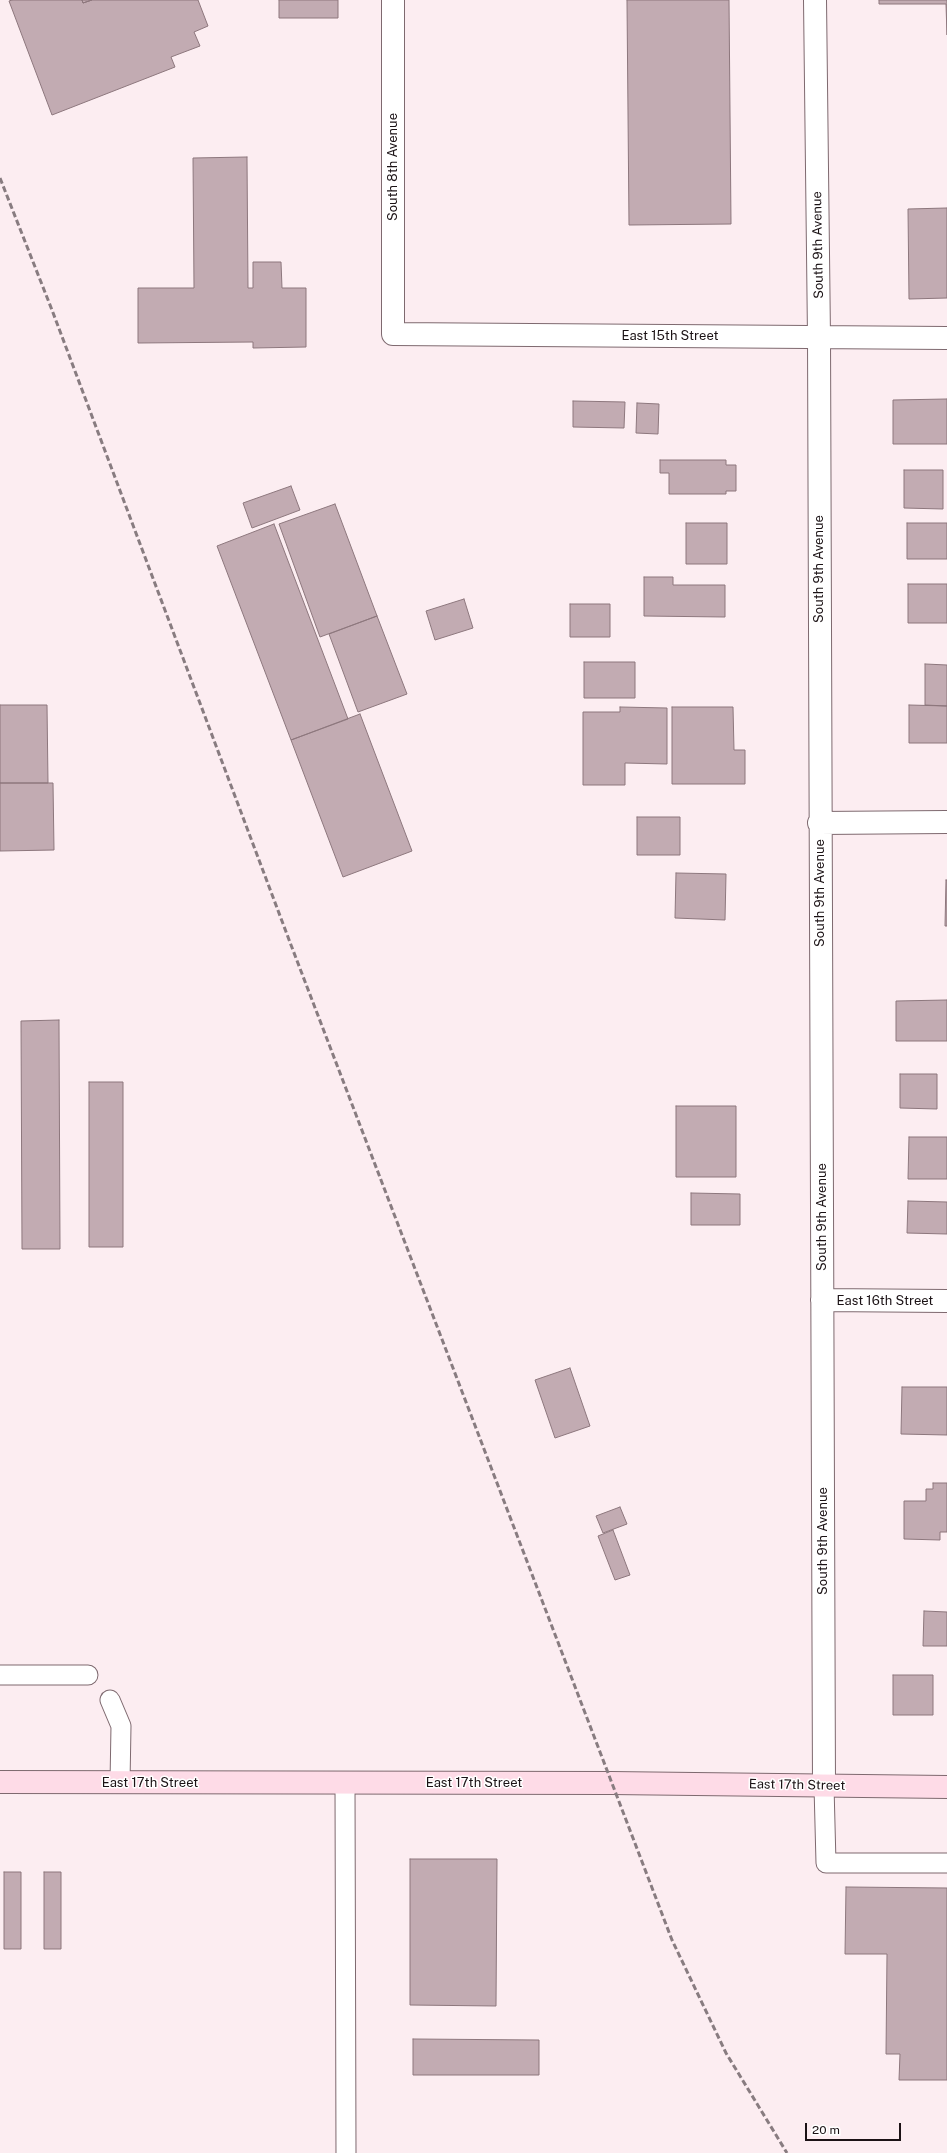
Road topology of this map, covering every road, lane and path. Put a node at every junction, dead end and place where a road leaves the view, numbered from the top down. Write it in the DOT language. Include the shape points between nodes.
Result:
graph roads {
  1 [pos="393,0"];
  2 [pos="815,0"];
  3 [pos="393,334"];
  4 [pos="819,337"];
  5 [pos="947,338"];
  6 [pos="947,822"];
  7 [pos="819,823"];
  8 [pos="822,1300"];
  9 [pos="947,1301"];
  10 [pos="0,1675"];
  11 [pos="88,1675"];
  12 [pos="110,1700"];
  13 [pos="0,1782"];
  14 [pos="120,1782"];
  15 [pos="345,1784"];
  16 [pos="824,1786"];
  17 [pos="947,1787"];
  18 [pos="947,1863"];
  19 [pos="346,2153"];
  1 -- 3 [label="street, South 8th Avenue"];
  2 -- 4 [label="street, South 9th Avenue"];
  3 -- 4 [label="street, East 15th Street"];
  4 -- 5 [label="street, East 15th Street"];
  4 -- 7 [label="street, South 9th Avenue"];
  6 -- 7 [label="street"];
  7 -- 8 [label="street, South 9th Avenue"];
  8 -- 9 [label="street, East 16th Street"];
  8 -- 16 [label="street, South 9th Avenue"];
  10 -- 11 [label="lane"];
  12 -- 14 [label="lane" via="121,1726"];
  13 -- 14 [label="street, East 17th Street"];
  14 -- 15 [label="street, East 17th Street"];
  15 -- 16 [label="street, East 17th Street" via="619,1783"];
  15 -- 19 [label="lane"];
  16 -- 17 [label="street, East 17th Street"];
  16 -- 18 [label="lane" via="826,1863"];
}
